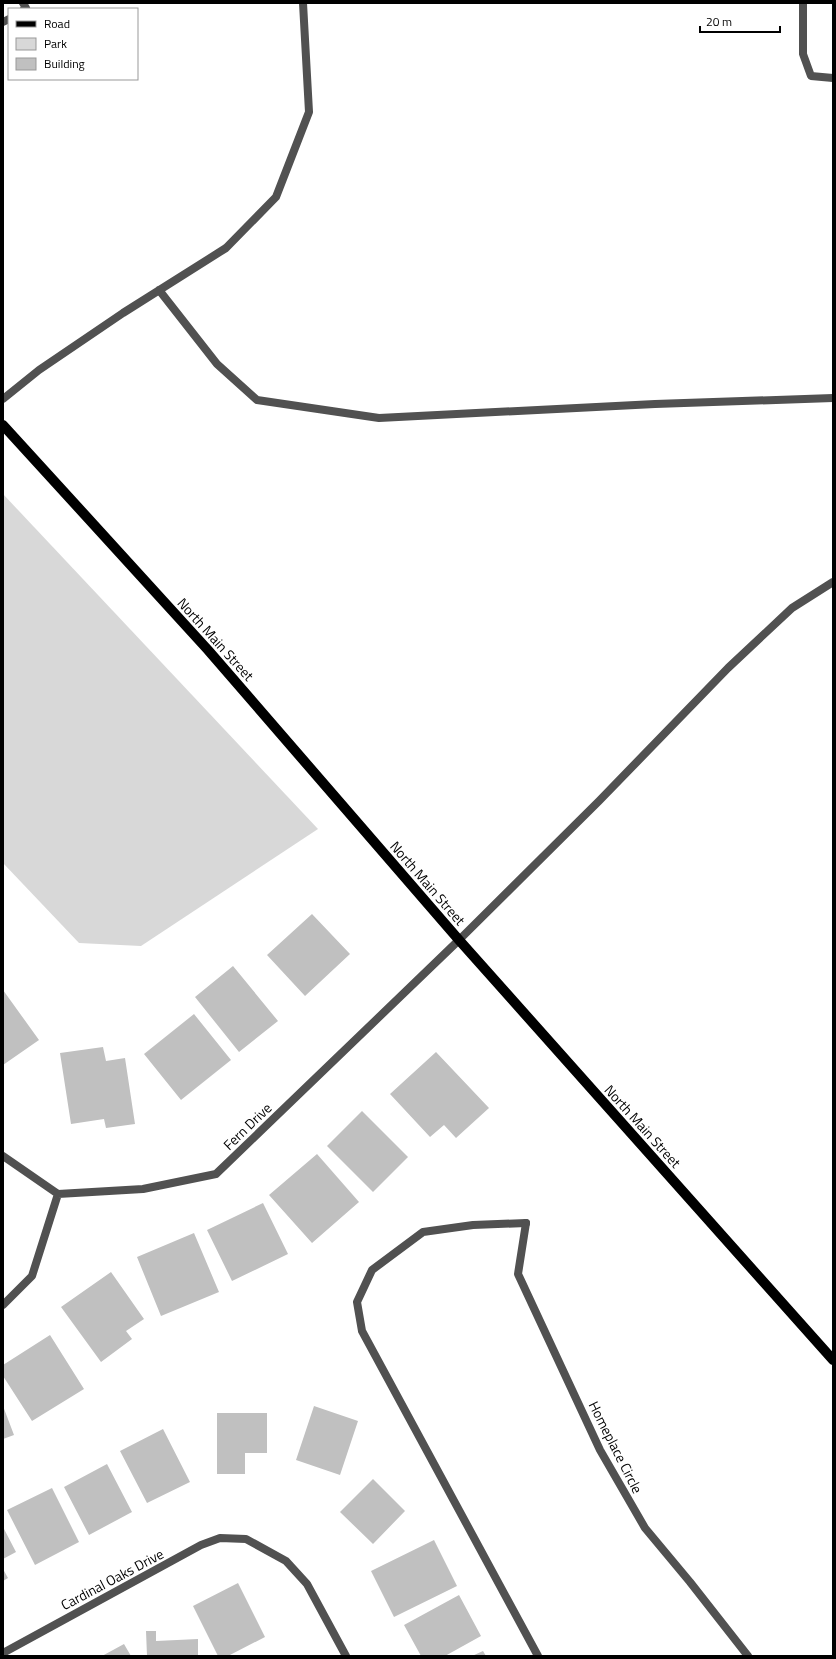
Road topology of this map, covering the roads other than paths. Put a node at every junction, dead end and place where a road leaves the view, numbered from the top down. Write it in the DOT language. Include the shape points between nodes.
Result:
graph roads {
  1 [pos="303,3"];
  2 [pos="803,3"];
  3 [pos="833,78"];
  4 [pos="159,290"];
  5 [pos="833,398"];
  6 [pos="3,399"];
  7 [pos="3,425"];
  8 [pos="833,582"];
  9 [pos="459,940"];
  10 [pos="3,1156"];
  11 [pos="58,1194"];
  12 [pos="3,1305"];
  13 [pos="833,1360"];
  14 [pos="3,1652"];
  15 [pos="346,1656"];
  16 [pos="538,1656"];
  17 [pos="748,1656"];
  1 -- 4 [label="street" via="309,112 276,198 226,248"];
  2 -- 3 [label="street" via="803,54 811,76"];
  4 -- 5 [label="street" via="217,364 257,400 379,418"];
  4 -- 6 [label="street" via="39,370"];
  7 -- 9 [label="main road, North Main Street" via="208,650"];
  8 -- 9 [label="street, Fern Drive" via="792,608 728,668"];
  9 -- 11 [label="street, Fern Drive" via="216,1174 142,1189"];
  9 -- 13 [label="main road, North Main Street"];
  10 -- 11 [label="street"];
  11 -- 12 [label="street" via="32,1276"];
  14 -- 15 [label="street, Cardinal Oaks Drive" via="201,1545 220,1538 246,1538 286,1561 307,1584"];
  16 -- 17 [label="street, Homeplace Circle" via="362,1331 356,1302 372,1270 424,1232 473,1225 526,1223 518,1274 600,1450 644,1528"];
}
